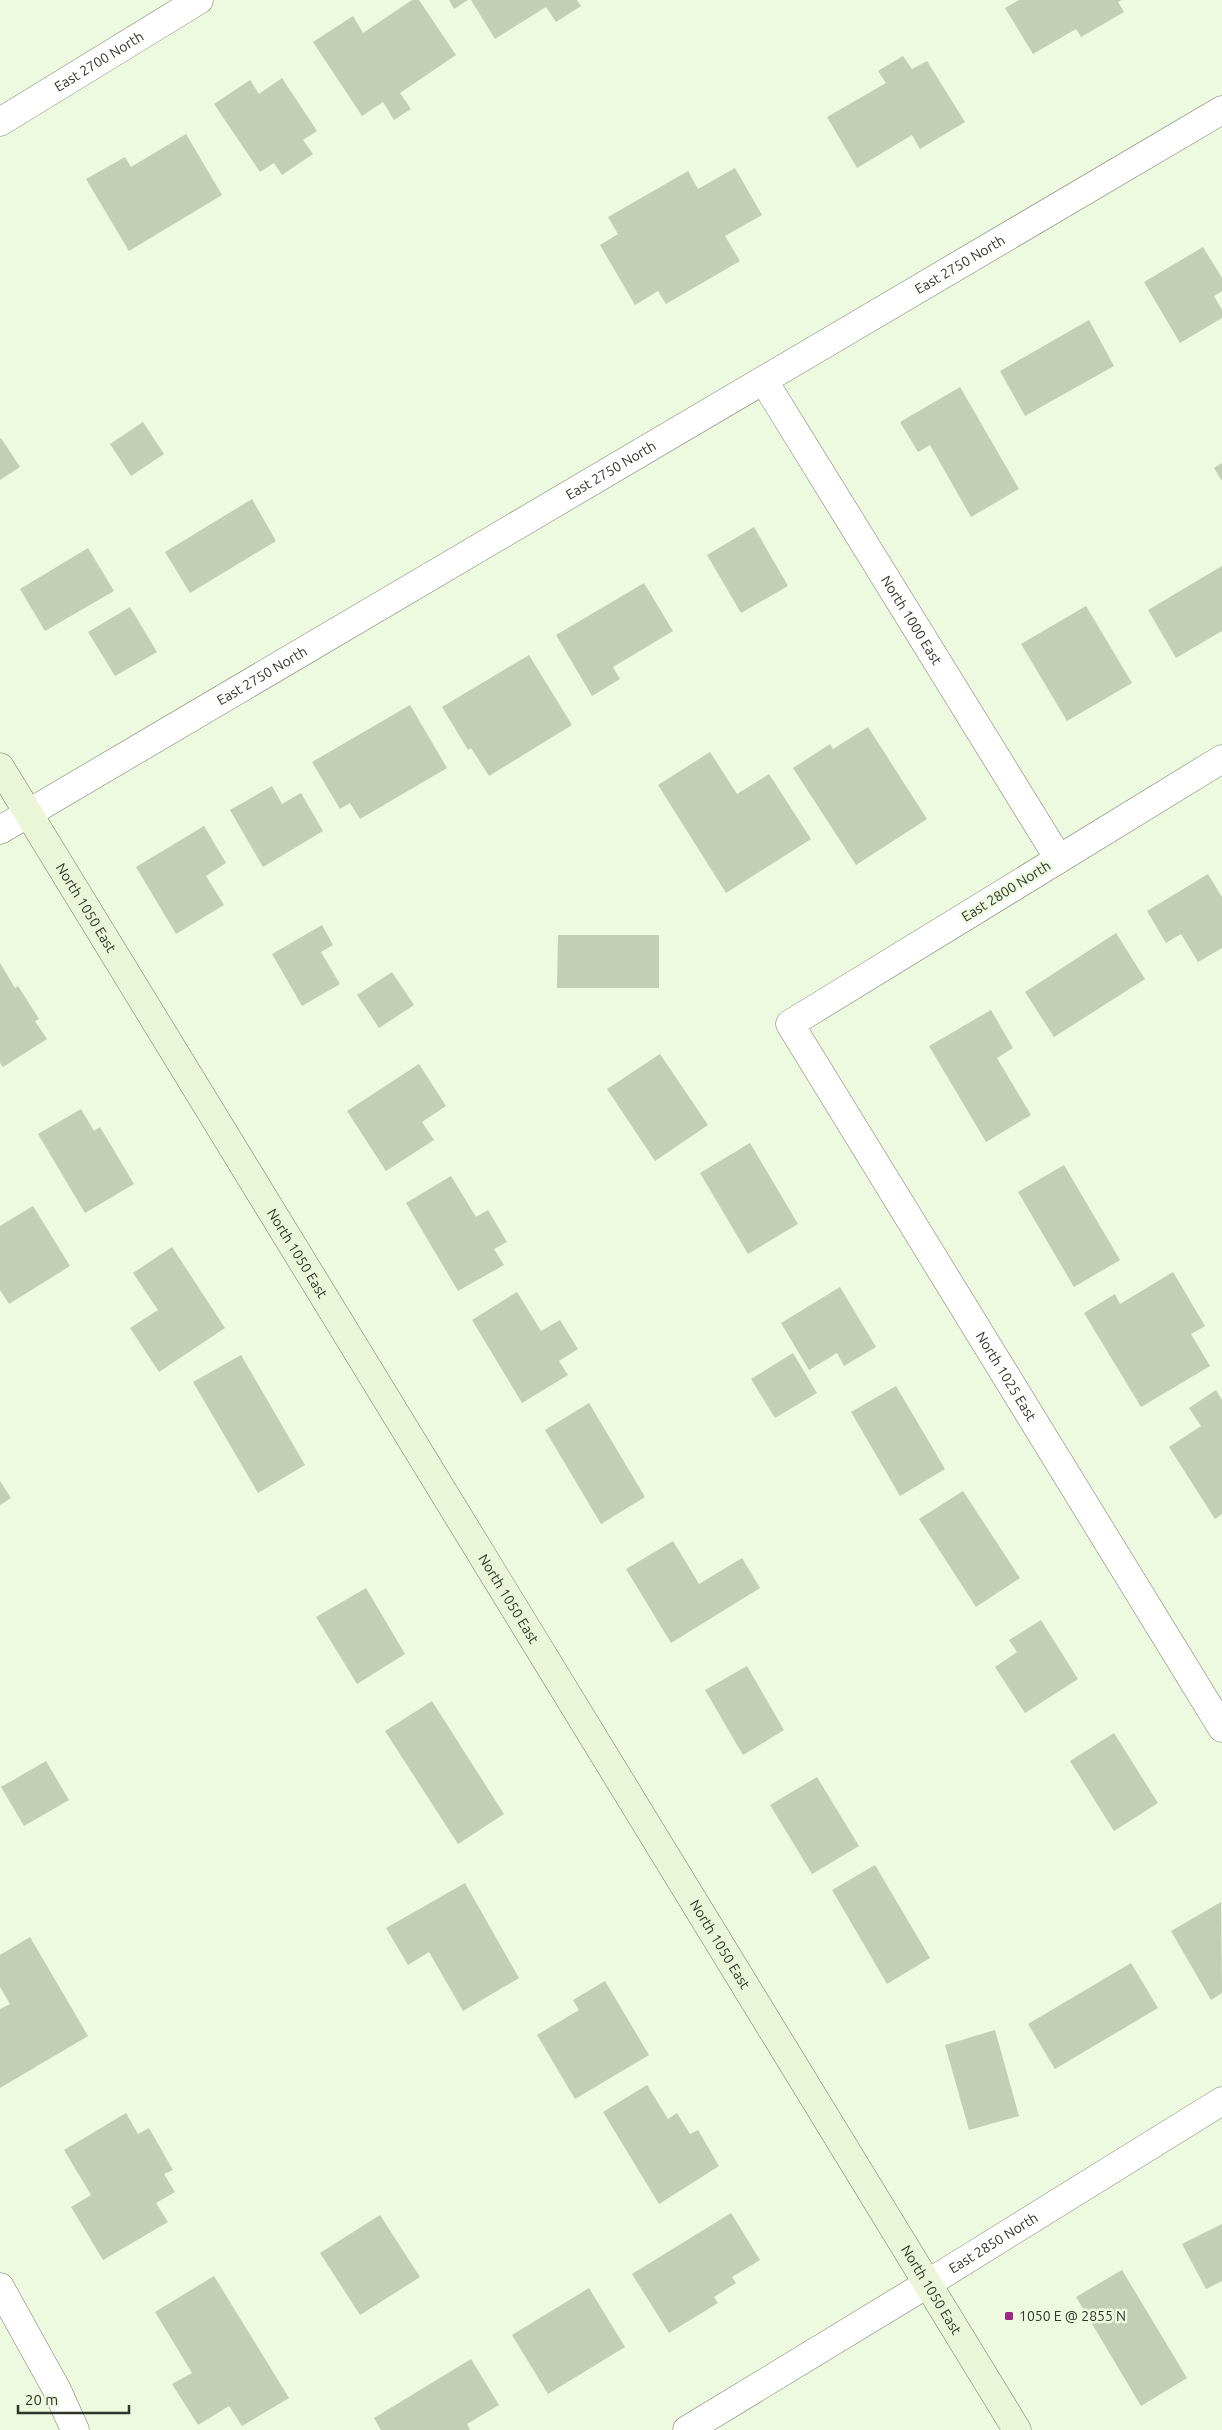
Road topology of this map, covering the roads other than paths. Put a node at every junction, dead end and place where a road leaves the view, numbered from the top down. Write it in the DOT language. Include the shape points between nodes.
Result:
graph roads {
  1 [pos="199,0"];
  2 [pos="1222,110"];
  3 [pos="0,122"];
  4 [pos="764,381"];
  5 [pos="1222,759"];
  6 [pos="0,766"];
  7 [pos="28,813"];
  8 [pos="0,830"];
  9 [pos="1059,858"];
  10 [pos="790,1024"];
  11 [pos="1222,1728"];
  12 [pos="1222,2101"];
  13 [pos="927,2284"];
  14 [pos="0,2287"];
  15 [pos="75,2430"];
  16 [pos="687,2430"];
  17 [pos="1017,2430"];
  1 -- 3 [label="street, East 2700 North"];
  2 -- 4 [label="street, East 2750 North"];
  4 -- 7 [label="street, East 2750 North"];
  4 -- 9 [label="street, North 1000 East"];
  5 -- 9 [label="street, East 2800 North"];
  6 -- 7 [label="main road, North 1050 East"];
  7 -- 8 [label="street, East 2750 North"];
  7 -- 13 [label="main road, North 1050 East"];
  9 -- 10 [label="street, East 2800 North"];
  10 -- 11 [label="street, North 1025 East"];
  12 -- 13 [label="street, East 2850 North"];
  13 -- 16 [label="street, East 2850 North"];
  13 -- 17 [label="main road, North 1050 East"];
  14 -- 15 [label="street" via="57,2390"];
}
